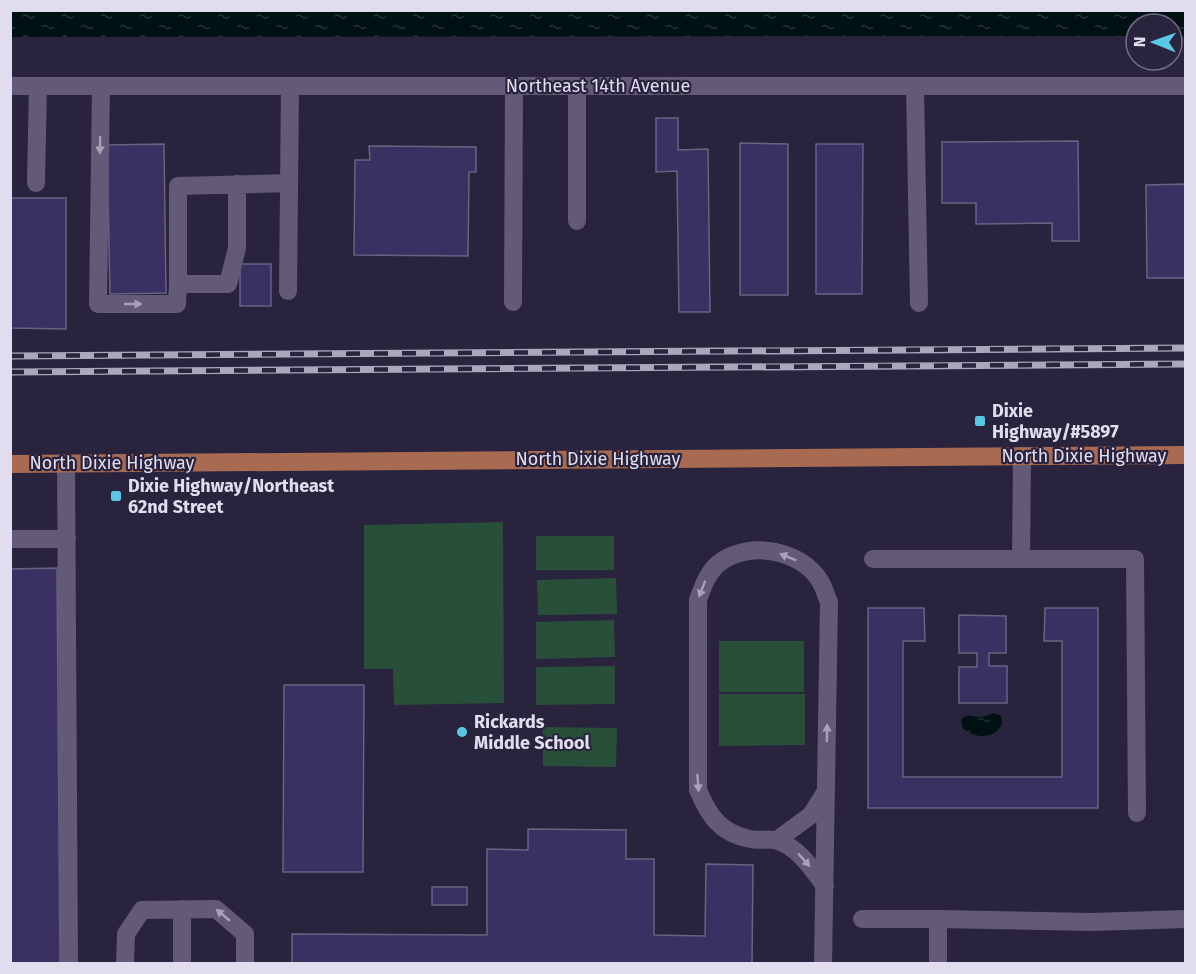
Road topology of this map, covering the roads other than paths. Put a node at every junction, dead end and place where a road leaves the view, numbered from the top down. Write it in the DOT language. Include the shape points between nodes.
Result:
graph roads {
  1 [pos="10,86"];
  2 [pos="38,86"];
  3 [pos="101,86"];
  4 [pos="290,86"];
  5 [pos="514,86"];
  6 [pos="577,86"];
  7 [pos="915,86"];
  8 [pos="1185,86"];
  9 [pos="36,183"];
  10 [pos="289,183"];
  11 [pos="237,184"];
  12 [pos="577,221"];
  13 [pos="178,284"];
  14 [pos="288,291"];
  15 [pos="513,302"];
  16 [pos="919,303"];
  17 [pos="1185,455"];
  18 [pos="1022,456"];
  19 [pos="66,463"];
  20 [pos="10,464"];
  21 [pos="10,539"];
  22 [pos="67,539"];
  23 [pos="1021,558"];
  24 [pos="873,559"];
  25 [pos="826,791"];
  26 [pos="1137,813"];
  27 [pos="777,840"];
  28 [pos="825,886"];
  29 [pos="182,909"];
  30 [pos="862,919"];
  31 [pos="1185,919"];
  32 [pos="938,920"];
  33 [pos="69,963"];
  34 [pos="125,963"];
  35 [pos="182,963"];
  36 [pos="245,963"];
  37 [pos="823,963"];
  38 [pos="938,963"];
  1 -- 2 [label="street, Northeast 14th Avenue"];
  2 -- 3 [label="street, Northeast 14th Avenue"];
  2 -- 9 [label="street"];
  3 -- 4 [label="street, Northeast 14th Avenue"];
  3 -- 13 [label="street, one-way" via="98,304 177,304"];
  4 -- 5 [label="street, Northeast 14th Avenue"];
  4 -- 10 [label="street"];
  5 -- 6 [label="street, Northeast 14th Avenue"];
  5 -- 15 [label="street"];
  6 -- 7 [label="street, Northeast 14th Avenue"];
  6 -- 12 [label="street"];
  7 -- 8 [label="street, Northeast 14th Avenue"];
  7 -- 16 [label="street"];
  10 -- 11 [label="street"];
  10 -- 14 [label="street"];
  11 -- 13 [label="street" via="237,248 228,284"];
  11 -- 13 [label="street" via="178,186"];
  17 -- 18 [label="main road, North Dixie Highway"];
  18 -- 19 [label="main road, North Dixie Highway"];
  18 -- 23 [label="street"];
  19 -- 20 [label="main road, North Dixie Highway"];
  19 -- 22 [label="street"];
  21 -- 22 [label="street"];
  22 -- 33 [label="street"];
  23 -- 24 [label="street"];
  23 -- 26 [label="street" via="1136,559"];
  25 -- 27 [label="street" via="811,815"];
  25 -- 27 [label="street, one-way" via="829,602 820,580 806,566 786,555 765,550 743,551 720,562 704,582 698,600 698,790 708,813 727,831 751,839"];
  25 -- 28 [label="street"];
  27 -- 28 [label="street, one-way" via="794,849"];
  28 -- 37 [label="street"];
  29 -- 34 [label="street" via="142,910 126,934"];
  29 -- 35 [label="street"];
  36 -- 29 [label="street, one-way" via="245,934 216,909"];
  30 -- 32 [label="street"];
  31 -- 32 [label="street"];
  32 -- 38 [label="street"];
}
